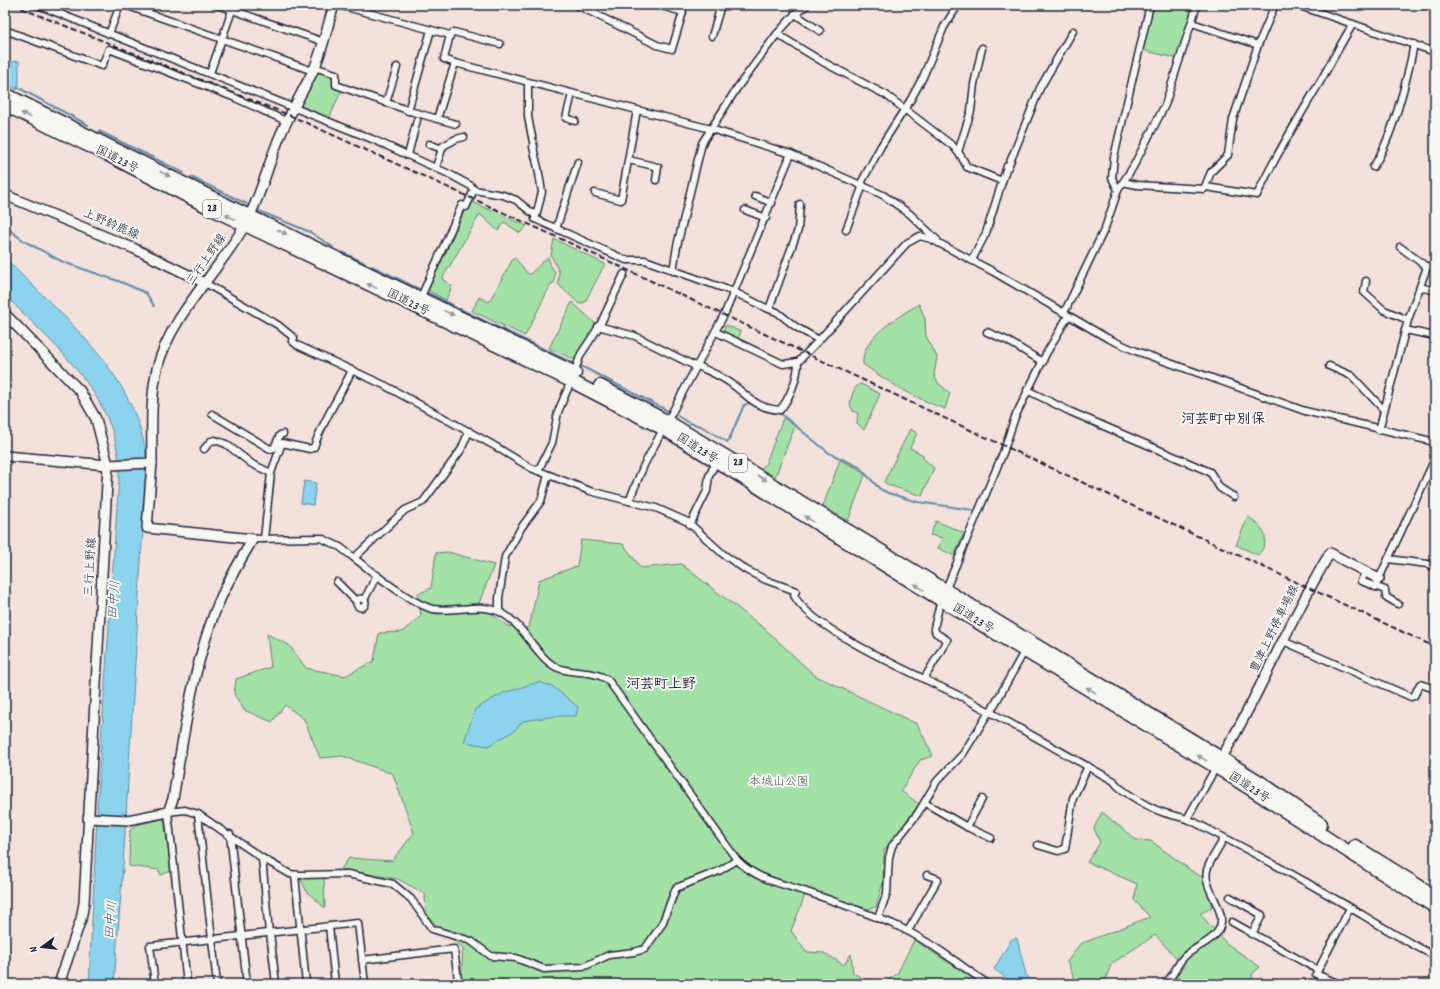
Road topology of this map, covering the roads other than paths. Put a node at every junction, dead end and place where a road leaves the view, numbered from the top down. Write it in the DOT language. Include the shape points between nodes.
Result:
graph roads {
  1 [pos="38,5"];
  2 [pos="120,5"];
  3 [pos="125,5"];
  4 [pos="218,5"];
  5 [pos="334,5"];
  6 [pos="339,5"];
  7 [pos="577,5"];
  8 [pos="658,5"];
  9 [pos="721,5"];
  10 [pos="807,5"];
  11 [pos="958,5"];
  12 [pos="1150,5"];
  13 [pos="1197,5"];
  14 [pos="1275,5"];
  15 [pos="1297,5"];
  16 [pos="46,7"];
  17 [pos="233,8"];
  18 [pos="795,14"];
  19 [pos="1192,23"];
  20 [pos="1353,24"];
  21 [pos="5,30"];
  22 [pos="431,30"];
  23 [pos="820,30"];
  24 [pos="1073,30"];
  25 [pos="109,34"];
  26 [pos="777,34"];
  27 [pos="450,35"];
  28 [pos="712,36"];
  29 [pos="222,39"];
  30 [pos="324,42"];
  31 [pos="500,44"];
  32 [pos="1258,44"];
  33 [pos="1414,44"];
  34 [pos="982,48"];
  35 [pos="1435,52"];
  36 [pos="455,63"];
  37 [pos="397,67"];
  38 [pos="314,69"];
  39 [pos="210,73"];
  40 [pos="528,83"];
  41 [pos="5,94"];
  42 [pos="572,94"];
  43 [pos="386,103"];
  44 [pos="5,105"];
  45 [pos="293,106"];
  46 [pos="637,110"];
  47 [pos="904,110"];
  48 [pos="408,111"];
  49 [pos="437,119"];
  50 [pos="418,120"];
  51 [pos="286,121"];
  52 [pos="575,121"];
  53 [pos="456,124"];
  54 [pos="711,129"];
  55 [pos="464,137"];
  56 [pos="429,144"];
  57 [pos="442,149"];
  58 [pos="958,152"];
  59 [pos="408,154"];
  60 [pos="791,154"];
  61 [pos="629,160"];
  62 [pos="578,162"];
  63 [pos="436,167"];
  64 [pos="1373,167"];
  65 [pos="656,180"];
  66 [pos="1002,181"];
  67 [pos="1123,182"];
  68 [pos="862,185"];
  69 [pos="1206,187"];
  70 [pos="474,190"];
  71 [pos="1118,190"];
  72 [pos="595,193"];
  73 [pos="5,195"];
  74 [pos="755,196"];
  75 [pos="772,202"];
  76 [pos="800,204"];
  77 [pos="745,210"];
  78 [pos="536,216"];
  79 [pos="766,218"];
  80 [pos="247,220"];
  81 [pos="556,229"];
  82 [pos="846,230"];
  83 [pos="941,244"];
  84 [pos="1400,247"];
  85 [pos="972,260"];
  86 [pos="1435,264"];
  87 [pos="1427,267"];
  88 [pos="673,270"];
  89 [pos="624,274"];
  90 [pos="1366,281"];
  91 [pos="205,283"];
  92 [pos="1420,287"];
  93 [pos="1435,291"];
  94 [pos="734,292"];
  95 [pos="420,299"];
  96 [pos="769,309"];
  97 [pos="5,314"];
  98 [pos="1066,315"];
  99 [pos="1408,320"];
  100 [pos="598,326"];
  101 [pos="1405,330"];
  102 [pos="716,332"];
  103 [pos="987,332"];
  104 [pos="1435,336"];
  105 [pos="820,340"];
  106 [pos="798,362"];
  107 [pos="1043,362"];
  108 [pos="1329,366"];
  109 [pos="697,367"];
  110 [pos="352,370"];
  111 [pos="573,377"];
  112 [pos="1027,390"];
  113 [pos="1384,410"];
  114 [pos="212,414"];
  115 [pos="666,426"];
  116 [pos="1379,430"];
  117 [pos="469,431"];
  118 [pos="283,434"];
  119 [pos="1435,442"];
  120 [pos="204,449"];
  121 [pos="5,456"];
  122 [pos="1435,459"];
  123 [pos="716,462"];
  124 [pos="149,463"];
  125 [pos="111,465"];
  126 [pos="538,471"];
  127 [pos="271,473"];
  128 [pos="548,475"];
  129 [pos="1234,497"];
  130 [pos="629,501"];
  131 [pos="690,525"];
  132 [pos="253,539"];
  133 [pos="264,539"];
  134 [pos="354,558"];
  135 [pos="1388,559"];
  136 [pos="1435,568"];
  137 [pos="378,574"];
  138 [pos="337,582"];
  139 [pos="1377,583"];
  140 [pos="943,595"];
  141 [pos="1398,604"];
  142 [pos="499,612"];
  143 [pos="1283,641"];
  144 [pos="1025,650"];
  145 [pos="924,679"];
  146 [pos="1435,689"];
  147 [pos="989,712"];
  148 [pos="1219,763"];
  149 [pos="1088,766"];
  150 [pos="982,799"];
  151 [pos="925,803"];
  152 [pos="168,812"];
  153 [pos="198,814"];
  154 [pos="90,818"];
  155 [pos="1187,819"];
  156 [pos="967,827"];
  157 [pos="230,834"];
  158 [pos="990,838"];
  159 [pos="1224,838"];
  160 [pos="1038,845"];
  161 [pos="262,858"];
  162 [pos="737,860"];
  163 [pos="295,875"];
  164 [pos="927,875"];
  165 [pos="1435,896"];
  166 [pos="1230,897"];
  167 [pos="1435,907"];
  168 [pos="1350,908"];
  169 [pos="878,918"];
  170 [pos="1232,922"];
  171 [pos="329,926"];
  172 [pos="300,930"];
  173 [pos="908,931"];
  174 [pos="270,933"];
  175 [pos="1252,934"];
  176 [pos="241,936"];
  177 [pos="212,940"];
  178 [pos="182,942"];
  179 [pos="1435,956"];
  180 [pos="362,960"];
  181 [pos="1318,970"];
  182 [pos="1324,981"];
  183 [pos="59,984"];
  184 [pos="154,984"];
  185 [pos="187,984"];
  186 [pos="217,984"];
  187 [pos="247,984"];
  188 [pos="276,984"];
  189 [pos="306,984"];
  190 [pos="335,984"];
  191 [pos="365,984"];
  192 [pos="455,984"];
  193 [pos="988,984"];
  194 [pos="1164,984"];
  195 [pos="1338,984"];
  1 -- 16 [label="street"];
  2 -- 25 [label="street"];
  3 -- 29 [label="street"];
  4 -- 17 [label="street"];
  5 -- 30 [label="main road, 三行上野線"];
  6 -- 22 [label="street"];
  7 -- 8 [label="street" via="657,45 672,49 683,12"];
  9 -- 28 [label="street"];
  10 -- 18 [label="street"];
  11 -- 47 [label="street" via="944,26 923,77"];
  12 -- 71 [label="street" via="1114,156 1112,178"];
  13 -- 19 [label="street"];
  14 -- 32 [label="street"];
  15 -- 20 [label="street"];
  16 -- 25 [label="street"];
  17 -- 29 [label="street"];
  17 -- 30 [label="street"];
  18 -- 23 [label="street"];
  18 -- 26 [label="street"];
  19 -- 32 [label="street"];
  19 -- 67 [label="street" via="1165,105"];
  20 -- 33 [label="street"];
  20 -- 69 [label="street" via="1273,161 1257,195"];
  21 -- 51 [label="street" via="102,66 109,49 233,97"];
  22 -- 27 [label="street"];
  22 -- 48 [label="street"];
  24 -- 66 [label="street" via="1040,88"];
  25 -- 39 [label="street"];
  26 -- 47 [label="street" via="875,88"];
  26 -- 54 [label="street" via="737,88"];
  27 -- 31 [label="street" via="454,32"];
  27 -- 36 [label="street" via="444,59"];
  29 -- 38 [label="street"];
  29 -- 39 [label="street"];
  30 -- 38 [label="main road, 三行上野線"];
  32 -- 69 [label="street" via="1233,119 1228,155 1211,172"];
  33 -- 35 [label="street"];
  33 -- 64 [label="street" via="1407,79 1389,132"];
  34 -- 58 [label="street" via="971,111"];
  36 -- 40 [label="street"];
  36 -- 49 [label="street"];
  37 -- 43 [label="street"];
  38 -- 43 [label="street" via="336,74 336,85"];
  38 -- 45 [label="main road, 三行上野線"];
  39 -- 45 [label="street"];
  40 -- 42 [label="street"];
  40 -- 78 [label="street" via="529,129 542,192"];
  41 -- 80 [label="highway, 国道23号 / 23, one-way"];
  42 -- 46 [label="street"];
  42 -- 52 [label="street" via="566,118"];
  43 -- 48 [label="street"];
  80 -- 44 [label="highway, 国道23号 / 23, one-way"];
  45 -- 51 [label="main road, 三行上野線"];
  45 -- 59 [label="street"];
  46 -- 54 [label="street"];
  46 -- 61 [label="street"];
  47 -- 58 [label="street"];
  47 -- 68 [label="street" via="881,146"];
  48 -- 49 [label="street"];
  49 -- 53 [label="street"];
  50 -- 59 [label="street"];
  51 -- 80 [label="main road, 三行上野線"];
  54 -- 60 [label="street"];
  54 -- 88 [label="street" via="702,143"];
  55 -- 57 [label="street" via="452,141"];
  56 -- 57 [label="street"];
  57 -- 63 [label="street"];
  58 -- 66 [label="street" via="967,167"];
  59 -- 63 [label="street"];
  60 -- 68 [label="street"];
  60 -- 75 [label="street"];
  61 -- 65 [label="street" via="658,166"];
  61 -- 72 [label="street" via="621,200"];
  62 -- 81 [label="street"];
  63 -- 70 [label="street" via="465,182"];
  66 -- 85 [label="street" via="986,233"];
  67 -- 69 [label="street" via="1137,185 1204,189"];
  67 -- 71 [label="street"];
  68 -- 82 [label="street"];
  68 -- 83 [label="street" via="893,201"];
  70 -- 78 [label="street" via="516,200"];
  70 -- 95 [label="street" via="466,207 462,205"];
  71 -- 98 [label="street" via="1105,228"];
  73 -- 91 [label="main road, 上野鈴鹿線" via="136,249"];
  74 -- 75 [label="street"];
  75 -- 79 [label="street"];
  76 -- 96 [label="street" via="798,230"];
  77 -- 79 [label="street"];
  78 -- 81 [label="street" via="535,219"];
  79 -- 94 [label="street"];
  80 -- 91 [label="main road, 三行上野線"];
  80 -- 95 [label="highway, 国道23号 / 23, one-way"];
  111 -- 80 [label="highway, 国道23号 / 23, one-way"];
  81 -- 88 [label="street" via="626,260 645,260"];
  83 -- 85 [label="street"];
  83 -- 105 [label="street" via="920,236 910,239"];
  84 -- 87 [label="street"];
  85 -- 98 [label="street"];
  86 -- 87 [label="street"];
  87 -- 92 [label="street"];
  88 -- 94 [label="street"];
  89 -- 100 [label="street"];
  90 -- 99 [label="street" via="1364,292 1377,305"];
  91 -- 110 [label="street" via="278,325 294,338 292,341 297,345"];
  91 -- 124 [label="main road, 三行上野線" via="172,333 158,365"];
  92 -- 93 [label="street"];
  92 -- 99 [label="street"];
  94 -- 96 [label="street"];
  94 -- 102 [label="street"];
  95 -- 111 [label="highway, 国道23号 / 23, one-way"];
  96 -- 105 [label="street"];
  97 -- 125 [label="main road, 三行上野線" via="80,391 96,419"];
  98 -- 107 [label="street"];
  98 -- 116 [label="street" via="1136,351 1305,411"];
  99 -- 101 [label="street"];
  100 -- 109 [label="street" via="635,336"];
  100 -- 111 [label="street" via="581,354"];
  101 -- 104 [label="street"];
  101 -- 113 [label="street"];
  102 -- 106 [label="street" via="783,364"];
  102 -- 109 [label="street"];
  103 -- 107 [label="street"];
  105 -- 106 [label="street"];
  106 -- 109 [label="street" via="792,389 787,402 780,410 749,400 726,380"];
  107 -- 112 [label="street"];
  108 -- 113 [label="street" via="1352,376"];
  109 -- 115 [label="street"];
  110 -- 117 [label="street"];
  110 -- 127 [label="street" via="324,422 314,447 310,449 282,443"];
  111 -- 115 [label="highway, 国道23号 / 23"];
  111 -- 126 [label="street" via="558,412 552,444"];
  112 -- 129 [label="street" via="1210,472 1220,488"];
  112 -- 140 [label="street"];
  113 -- 116 [label="street"];
  114 -- 118 [label="street" via="270,450"];
  115 -- 123 [label="highway, 国道23号 / 23"];
  115 -- 130 [label="street" via="639,475"];
  115 -- 140 [label="highway, 国道23号 / 23, one-way"];
  116 -- 119 [label="street"];
  117 -- 126 [label="street"];
  117 -- 134 [label="street" via="461,450 423,502 405,510"];
  120 -- 127 [label="street" via="211,441 222,442 252,464"];
  121 -- 125 [label="main road"];
  122 -- 135 [label="street"];
  123 -- 131 [label="street" via="709,476 707,492"];
  140 -- 123 [label="highway, 国道23号 / 23, one-way"];
  124 -- 125 [label="main road"];
  124 -- 132 [label="main road, 三行上野線" via="147,528"];
  125 -- 154 [label="main road, 三行上野線"];
  126 -- 128 [label="street"];
  127 -- 133 [label="street"];
  128 -- 130 [label="street" via="590,491"];
  128 -- 142 [label="street" via="541,501 521,528 505,557"];
  130 -- 131 [label="street" via="656,508"];
  131 -- 145 [label="street" via="746,570 796,591 794,595 798,604 827,626 852,642"];
  132 -- 133 [label="street"];
  132 -- 152 [label="main road" via="222,596 200,661"];
  133 -- 134 [label="street" via="321,538 335,544"];
  134 -- 137 [label="street"];
  135 -- 136 [label="street" via="1428,564"];
  135 -- 139 [label="street"];
  137 -- 138 [label="street" via="364,600 360,599 358,607"];
  137 -- 142 [label="street" via="424,606 441,610 484,608"];
  139 -- 141 [label="street" via="1384,590 1386,597"];
  139 -- 143 [label="main road, 豊津上野停車場線" via="1361,568 1330,553 1310,586"];
  140 -- 144 [label="highway, 国道23号 / 23"];
  140 -- 145 [label="street" via="934,629 946,640"];
  140 -- 148 [label="highway, 国道23号 / 23"];
  142 -- 162 [label="street" via="518,626 551,664 562,669 594,673 608,680"];
  143 -- 146 [label="street" via="1411,697 1420,684"];
  143 -- 148 [label="main road, 豊津上野停車場線"];
  144 -- 147 [label="street"];
  148 -- 144 [label="highway, 国道23号 / 23, one-way"];
  145 -- 147 [label="street"];
  147 -- 149 [label="street"];
  147 -- 151 [label="street" via="963,754 939,778"];
  148 -- 155 [label="street"];
  148 -- 165 [label="highway, 国道23号 / 23"];
  148 -- 167 [label="highway, 国道23号 / 23"];
  149 -- 155 [label="street" via="1114,781 1128,794 1161,812"];
  149 -- 160 [label="street" via="1073,798 1065,849 1058,851"];
  150 -- 156 [label="street"];
  151 -- 156 [label="street"];
  151 -- 169 [label="street" via="891,849 887,893"];
  152 -- 153 [label="street" via="185,810"];
  152 -- 154 [label="main road" via="126,820"];
  152 -- 178 [label="street"];
  153 -- 157 [label="street"];
  153 -- 177 [label="street"];
  154 -- 183 [label="main road, 三行上野線" via="84,903"];
  155 -- 159 [label="street"];
  156 -- 158 [label="street"];
  157 -- 161 [label="street"];
  157 -- 176 [label="street"];
  159 -- 168 [label="street"];
  159 -- 194 [label="street" via="1207,870 1213,898 1222,915 1219,930 1206,943 1186,955 1170,980"];
  161 -- 163 [label="street"];
  161 -- 174 [label="street"];
  162 -- 163 [label="street" via="676,888 662,924 644,948 609,955 583,967 551,970 516,958 491,956 471,941 432,929 410,898 393,884 348,874"];
  162 -- 169 [label="street" via="764,879"];
  163 -- 172 [label="street"];
  164 -- 173 [label="street" via="938,879"];
  166 -- 175 [label="street" via="1262,915"];
  168 -- 179 [label="street" via="1383,929"];
  168 -- 181 [label="street"];
  169 -- 173 [label="street"];
  170 -- 175 [label="street"];
  171 -- 172 [label="street"];
  171 -- 180 [label="street" via="358,923"];
  171 -- 190 [label="street"];
  172 -- 174 [label="street"];
  172 -- 189 [label="street"];
  173 -- 193 [label="street"];
  174 -- 176 [label="street"];
  174 -- 188 [label="street"];
  175 -- 181 [label="street"];
  176 -- 177 [label="street"];
  176 -- 187 [label="street"];
  177 -- 178 [label="street"];
  177 -- 186 [label="street"];
  178 -- 184 [label="street" via="150,946"];
  178 -- 185 [label="street"];
  180 -- 191 [label="street"];
  180 -- 192 [label="street" via="454,949 458,980"];
  181 -- 182 [label="street" via="1316,974"];
  182 -- 195 [label="street"];
}
